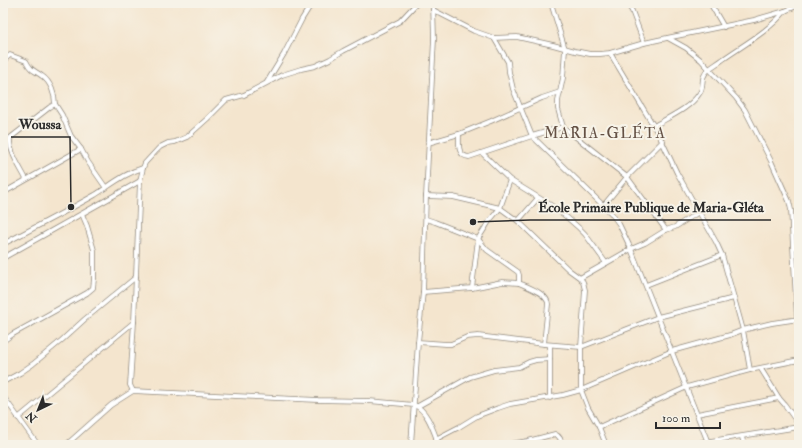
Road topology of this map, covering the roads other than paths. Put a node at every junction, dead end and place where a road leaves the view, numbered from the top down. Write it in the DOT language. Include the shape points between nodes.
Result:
graph roads {
  1 [pos="312,3"];
  2 [pos="417,3"];
  3 [pos="433,3"];
  4 [pos="551,3"];
  5 [pos="627,3"];
  6 [pos="710,3"];
  7 [pos="799,4"];
  8 [pos="433,10"];
  9 [pos="785,11"];
  10 [pos="724,27"];
  11 [pos="494,38"];
  12 [pos="667,38"];
  13 [pos="644,43"];
  14 [pos="565,49"];
  15 [pos="610,53"];
  16 [pos="3,61"];
  17 [pos="709,69"];
  18 [pos="267,83"];
  19 [pos="560,92"];
  20 [pos="55,104"];
  21 [pos="520,107"];
  22 [pos="654,126"];
  23 [pos="563,127"];
  24 [pos="459,134"];
  25 [pos="532,136"];
  26 [pos="663,141"];
  27 [pos="428,143"];
  28 [pos="81,148"];
  29 [pos="482,153"];
  30 [pos="143,168"];
  31 [pos="627,177"];
  32 [pos="26,179"];
  33 [pos="510,180"];
  34 [pos="140,181"];
  35 [pos="106,188"];
  36 [pos="3,193"];
  37 [pos="426,196"];
  38 [pos="538,198"];
  39 [pos="603,206"];
  40 [pos="500,208"];
  41 [pos="699,212"];
  42 [pos="82,214"];
  43 [pos="426,219"];
  44 [pos="518,221"];
  45 [pos="666,230"];
  46 [pos="478,239"];
  47 [pos="3,244"];
  48 [pos="631,249"];
  49 [pos="722,255"];
  50 [pos="3,258"];
  51 [pos="606,263"];
  52 [pos="136,277"];
  53 [pos="580,278"];
  54 [pos="519,283"];
  55 [pos="646,285"];
  56 [pos="472,288"];
  57 [pos="423,292"];
  58 [pos="734,298"];
  59 [pos="658,317"];
  60 [pos="798,319"];
  61 [pos="134,322"];
  62 [pos="743,330"];
  63 [pos="3,341"];
  64 [pos="418,342"];
  65 [pos="544,344"];
  66 [pos="550,345"];
  67 [pos="582,347"];
  68 [pos="672,351"];
  69 [pos="550,359"];
  70 [pos="799,360"];
  71 [pos="761,369"];
  72 [pos="750,370"];
  73 [pos="3,382"];
  74 [pos="686,388"];
  75 [pos="581,390"];
  76 [pos="133,391"];
  77 [pos="3,396"];
  78 [pos="550,398"];
  79 [pos="779,398"];
  80 [pos="416,405"];
  81 [pos="697,414"];
  82 [pos="18,418"];
  83 [pos="799,426"];
  84 [pos="599,427"];
  85 [pos="742,436"];
  86 [pos="436,439"];
  87 [pos="3,442"];
  88 [pos="709,443"];
  89 [pos="6,445"];
  90 [pos="38,445"];
  91 [pos="66,445"];
  92 [pos="411,445"];
  93 [pos="439,445"];
  94 [pos="502,445"];
  95 [pos="562,445"];
  96 [pos="606,445"];
  97 [pos="685,445"];
  98 [pos="744,445"];
  1 -- 18 [label="street"];
  2 -- 18 [label="street" via="400,21 330,60 291,72"];
  3 -- 8 [label="street"];
  4 -- 14 [label="street"];
  5 -- 13 [label="street"];
  6 -- 10 [label="street"];
  7 -- 9 [label="street"];
  8 -- 11 [label="street"];
  8 -- 27 [label="street" via="434,39"];
  9 -- 10 [label="street"];
  9 -- 17 [label="street" via="755,38"];
  10 -- 12 [label="street"];
  11 -- 14 [label="street" via="517,37"];
  11 -- 21 [label="street" via="508,62 513,89"];
  12 -- 13 [label="street"];
  12 -- 17 [label="street" via="693,53"];
  13 -- 15 [label="street"];
  14 -- 15 [label="street" via="590,54"];
  14 -- 19 [label="street"];
  15 -- 22 [label="street"];
  16 -- 20 [label="street" via="10,55 26,61 33,71 48,82 55,97"];
  17 -- 22 [label="street" via="702,78 702,90 697,97 686,107"];
  17 -- 60 [label="street" via="745,110 789,201"];
  18 -- 30 [label="street" via="244,95 226,100 187,137 160,147 148,158"];
  19 -- 21 [label="street"];
  19 -- 23 [label="street" via="558,110"];
  20 -- 28 [label="street" via="71,136"];
  20 -- 32 [label="street" via="10,138 12,152"];
  21 -- 24 [label="street"];
  21 -- 25 [label="street"];
  22 -- 26 [label="street"];
  23 -- 25 [label="street"];
  23 -- 31 [label="street"];
  24 -- 27 [label="street"];
  24 -- 29 [label="street" via="461,154 469,157"];
  25 -- 29 [label="street"];
  25 -- 39 [label="street"];
  26 -- 31 [label="street"];
  26 -- 41 [label="street"];
  27 -- 37 [label="street"];
  28 -- 32 [label="street"];
  28 -- 35 [label="street"];
  29 -- 33 [label="street"];
  30 -- 34 [label="street"];
  30 -- 35 [label="street" via="132,171"];
  31 -- 39 [label="street"];
  31 -- 45 [label="street"];
  32 -- 36 [label="street"];
  33 -- 38 [label="street"];
  33 -- 40 [label="street"];
  34 -- 42 [label="street"];
  34 -- 52 [label="street"];
  35 -- 47 [label="street"];
  37 -- 40 [label="street" via="453,197"];
  37 -- 43 [label="street"];
  38 -- 44 [label="street"];
  38 -- 51 [label="street" via="579,228"];
  39 -- 48 [label="street" via="619,224"];
  40 -- 44 [label="street"];
  40 -- 46 [label="street"];
  41 -- 45 [label="street"];
  41 -- 49 [label="street"];
  42 -- 50 [label="street"];
  42 -- 63 [label="street" via="94,250 93,288"];
  43 -- 46 [label="street"];
  43 -- 57 [label="street"];
  44 -- 53 [label="street"];
  45 -- 48 [label="street"];
  46 -- 54 [label="street" via="487,250 518,272"];
  46 -- 56 [label="street"];
  48 -- 51 [label="street"];
  48 -- 55 [label="street"];
  49 -- 55 [label="street"];
  49 -- 58 [label="street"];
  51 -- 53 [label="street"];
  52 -- 61 [label="street"];
  52 -- 73 [label="street" via="33,364"];
  53 -- 67 [label="street" via="585,290"];
  54 -- 56 [label="street" via="502,282"];
  54 -- 65 [label="street" via="548,301"];
  55 -- 59 [label="street"];
  56 -- 57 [label="street"];
  57 -- 64 [label="street"];
  58 -- 59 [label="street"];
  58 -- 62 [label="street"];
  59 -- 67 [label="street"];
  59 -- 68 [label="street"];
  60 -- 62 [label="street"];
  61 -- 76 [label="street" via="130,385"];
  61 -- 82 [label="street"];
  62 -- 68 [label="street"];
  62 -- 72 [label="street"];
  64 -- 65 [label="street" via="451,344 467,337 478,336"];
  64 -- 80 [label="street"];
  65 -- 66 [label="street"];
  66 -- 67 [label="street"];
  66 -- 69 [label="street"];
  67 -- 75 [label="street"];
  68 -- 74 [label="street"];
  68 -- 75 [label="street"];
  69 -- 78 [label="street"];
  69 -- 80 [label="street" via="536,360 519,368 494,370 470,377"];
  70 -- 71 [label="street"];
  71 -- 72 [label="street"];
  71 -- 79 [label="street"];
  72 -- 74 [label="street"];
  74 -- 81 [label="street"];
  74 -- 84 [label="street"];
  75 -- 78 [label="street"];
  75 -- 84 [label="street"];
  76 -- 80 [label="street"];
  76 -- 91 [label="street" via="111,405"];
  77 -- 82 [label="street"];
  78 -- 86 [label="street" via="494,409"];
  79 -- 81 [label="street"];
  79 -- 83 [label="street"];
  80 -- 86 [label="street" via="426,416"];
  80 -- 92 [label="street"];
  81 -- 88 [label="street"];
  82 -- 90 [label="street"];
  83 -- 85 [label="street"];
  84 -- 96 [label="street"];
  85 -- 88 [label="street"];
  85 -- 98 [label="street"];
  86 -- 93 [label="street"];
  87 -- 89 [label="street"];
  88 -- 97 [label="street"];
  94 -- 95 [label="street" via="555,434"];
}
